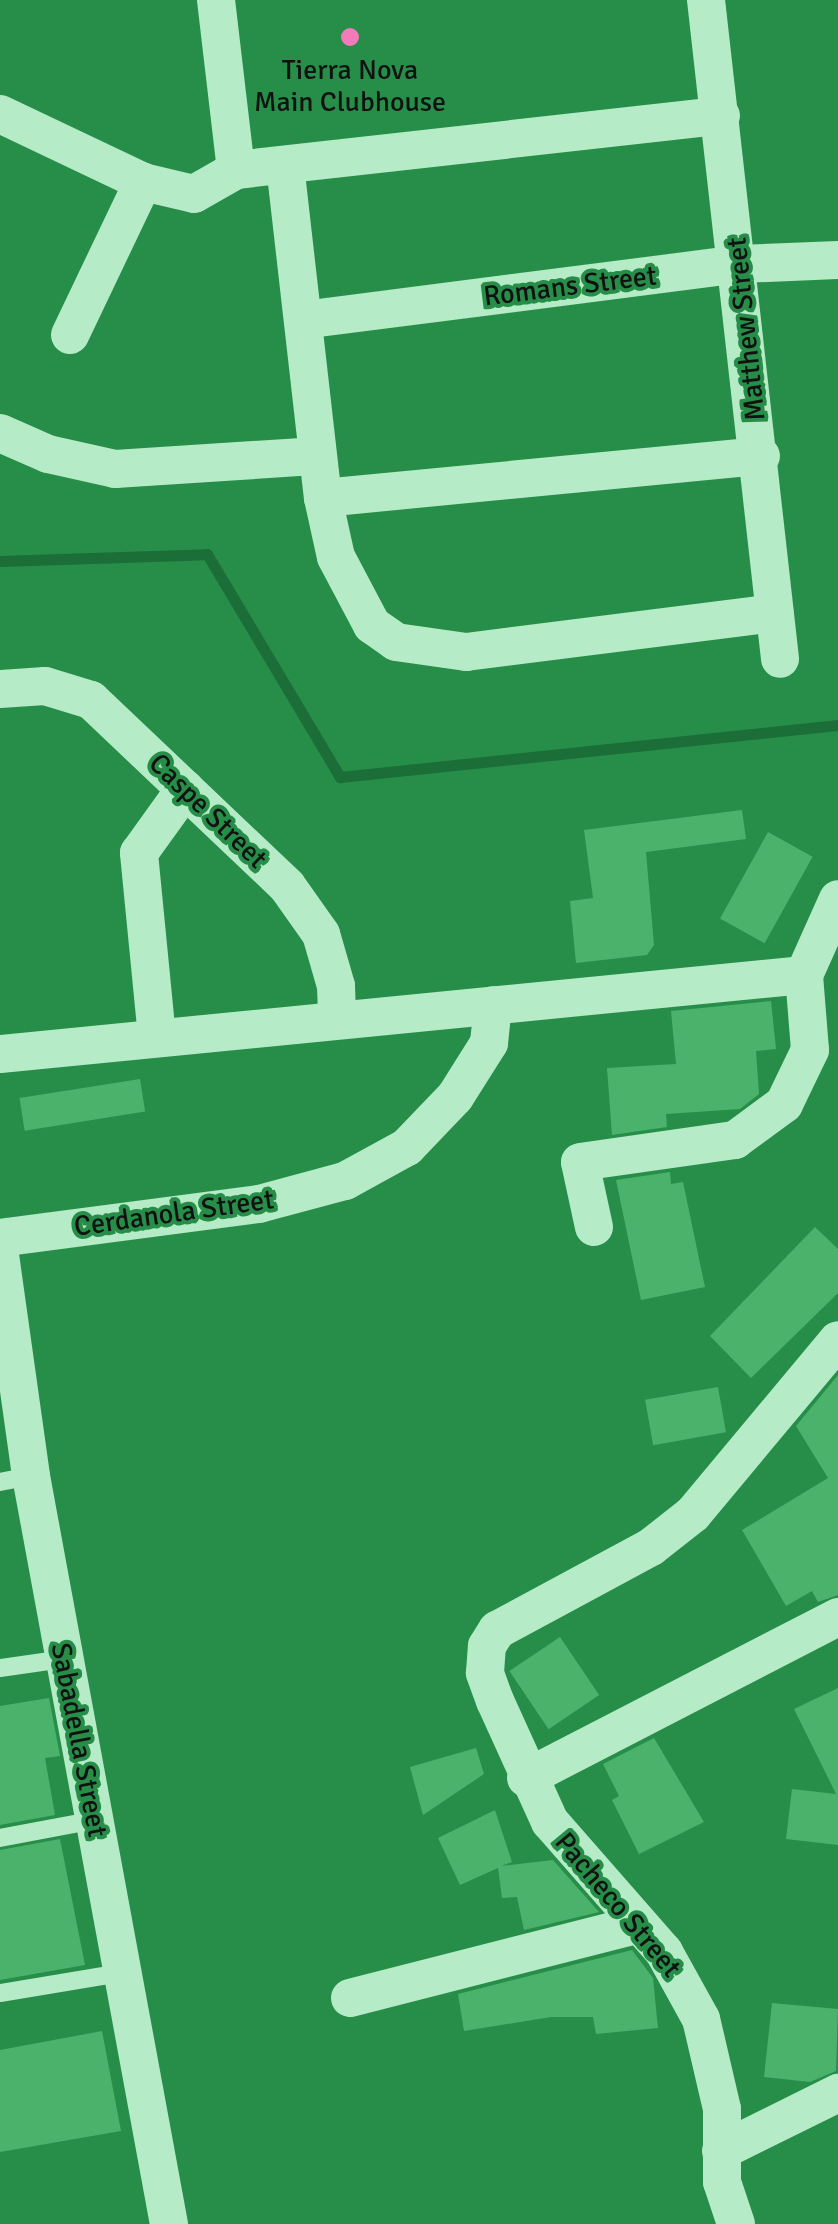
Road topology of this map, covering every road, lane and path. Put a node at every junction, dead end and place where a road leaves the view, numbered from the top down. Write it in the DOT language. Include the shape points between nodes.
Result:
graph roads {
  1 [pos="216,0"];
  2 [pos="706,0"];
  3 [pos="0,114"];
  4 [pos="721,116"];
  5 [pos="285,165"];
  6 [pos="236,170"];
  7 [pos="143,182"];
  8 [pos="838,260"];
  9 [pos="740,264"];
  10 [pos="302,320"];
  11 [pos="70,335"];
  12 [pos="0,433"];
  13 [pos="318,456"];
  14 [pos="760,456"];
  15 [pos="323,498"];
  16 [pos="775,613"];
  17 [pos="780,659"];
  18 [pos="0,689"];
  19 [pos="185,788"];
  20 [pos="838,898"];
  21 [pos="804,975"];
  22 [pos="493,1005"];
  23 [pos="337,1018"];
  24 [pos="158,1037"];
  25 [pos="0,1054"];
  26 [pos="594,1227"];
  27 [pos="0,1238"];
  28 [pos="0,1255"];
  29 [pos="838,1340"];
  30 [pos="16,1479"];
  31 [pos="838,1617"];
  32 [pos="64,1659"];
  33 [pos="0,1668"];
  34 [pos="526,1778"];
  35 [pos="94,1820"];
  36 [pos="0,1838"];
  37 [pos="637,1925"];
  38 [pos="121,1972"];
  39 [pos="0,1993"];
  40 [pos="350,1998"];
  41 [pos="838,2094"];
  42 [pos="721,2151"];
  43 [pos="169,2224"];
  44 [pos="736,2224"];
  1 -- 6 [label="street"];
  2 -- 4 [label="street, Matthew Street"];
  3 -- 7 [label="street"];
  4 -- 5 [label="street"];
  4 -- 9 [label="street, Matthew Street"];
  5 -- 6 [label="street"];
  5 -- 10 [label="street"];
  6 -- 7 [label="street" via="194,194"];
  7 -- 11 [label="street"];
  8 -- 9 [label="street, Romans Street"];
  9 -- 10 [label="street, Romans Street"];
  9 -- 14 [label="street, Matthew Street"];
  10 -- 13 [label="street"];
  12 -- 13 [label="street" via="48,454 115,469"];
  13 -- 15 [label="street"];
  14 -- 15 [label="street"];
  14 -- 16 [label="street, Matthew Street"];
  15 -- 16 [label="street" via="353,598 372,625 396,642 430,651"];
  16 -- 17 [label="street, Matthew Street"];
  18 -- 19 [label="street, Caspe Street" via="45,686 90,700"];
  19 -- 23 [label="street, Caspe Street" via="287,886 321,934 336,986"];
  19 -- 24 [label="street" via="140,854"];
  20 -- 21 [label="street"];
  21 -- 22 [label="street"];
  21 -- 26 [label="street" via="810,1050 784,1104 735,1140 580,1162"];
  22 -- 23 [label="street"];
  22 -- 27 [label="street, Cerdanola Street" via="489,1044 455,1097 406,1147 345,1180 258,1204"];
  23 -- 24 [label="street"];
  24 -- 25 [label="street"];
  28 -- 30 [label="street, Sabadella Street"];
  29 -- 34 [label="street, Pacheco Street" via="693,1514 652,1547 497,1630 486,1646 485,1673"];
  30 -- 32 [label="street, Sabadella Street"];
  31 -- 34 [label="street"];
  32 -- 33 [label="lane"];
  32 -- 35 [label="street, Sabadella Street"];
  34 -- 37 [label="street, Pacheco Street" via="582,1865"];
  35 -- 36 [label="lane"];
  35 -- 38 [label="street, Sabadella Street"];
  37 -- 40 [label="street"];
  37 -- 42 [label="street, Pacheco Street" via="664,1952 701,2019 722,2109"];
  38 -- 39 [label="lane"];
  38 -- 43 [label="street, Sabadella Street"];
  41 -- 42 [label="street"];
  42 -- 44 [label="street, Pacheco Street" via="722,2182"];
}
